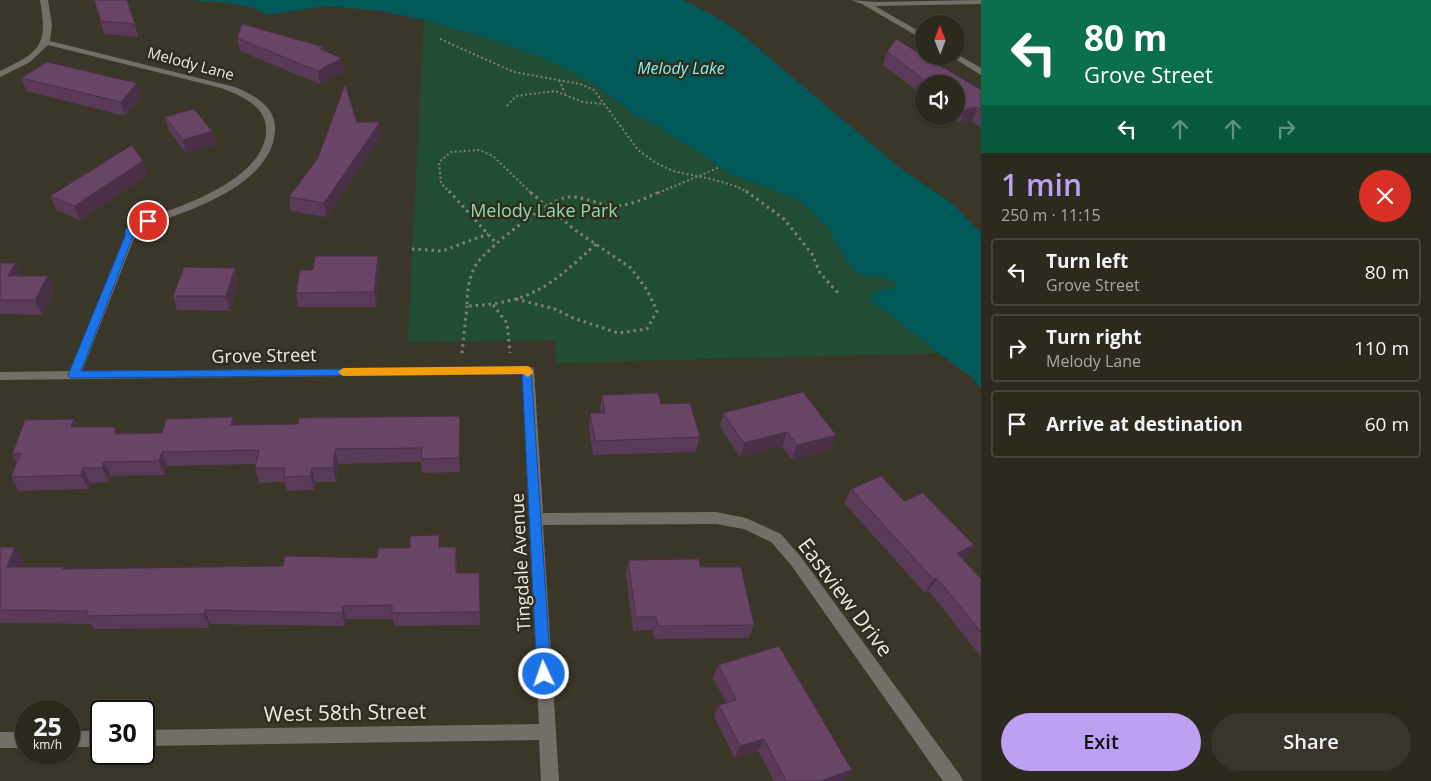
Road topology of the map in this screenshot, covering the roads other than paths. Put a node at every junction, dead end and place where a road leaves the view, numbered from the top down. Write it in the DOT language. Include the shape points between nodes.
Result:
graph roads {
  1 [pos="44,0"];
  2 [pos="858,1"];
  3 [pos="981,2"];
  4 [pos="915,33"];
  5 [pos="45,42"];
  6 [pos="965,63"];
  7 [pos="981,72"];
  8 [pos="0,74"];
  9 [pos="528,370"];
  10 [pos="74,375"];
  11 [pos="0,376"];
  12 [pos="537,519"];
  13 [pos="547,732"];
  14 [pos="155,738"];
  15 [pos="0,740"];
  16 [pos="15,740"];
  17 [pos="550,781"];
  18 [pos="954,781"];
  1 -- 5 [label="street" via="48,28"];
  2 -- 3 [label="street" via="874,4"];
  2 -- 4 [label="street"];
  5 -- 8 [label="street" via="37,52"];
  5 -- 10 [label="street, Melody Lane" via="245,94 262,105 273,135 267,152 252,170 230,186 130,230"];
  6 -- 7 [label="street"];
  9 -- 10 [label="street, Grove Street"];
  9 -- 12 [label="street, Tingdale Avenue"];
  10 -- 11 [label="street, Grove Street"];
  12 -- 13 [label="street, Tingdale Avenue"];
  12 -- 18 [label="street, Eastview Drive" via="716,518 746,524 776,538 796,561"];
  13 -- 14 [label="street, West 58th Street"];
  13 -- 17 [label="street, Tingdale Avenue"];
  15 -- 16 [label="street"];
}
